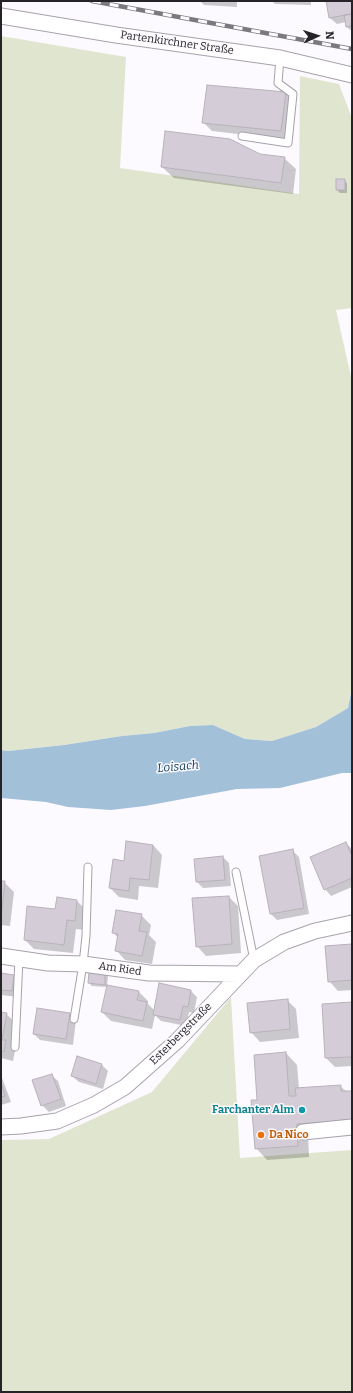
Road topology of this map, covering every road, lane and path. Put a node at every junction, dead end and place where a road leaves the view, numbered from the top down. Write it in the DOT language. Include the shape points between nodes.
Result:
graph roads {
  1 [pos="1,16"];
  2 [pos="280,58"];
  3 [pos="352,74"];
  4 [pos="242,136"];
  5 [pos="88,867"];
  6 [pos="236,872"];
  7 [pos="352,923"];
  8 [pos="1,956"];
  9 [pos="19,958"];
  10 [pos="254,960"];
  11 [pos="83,964"];
  12 [pos="240,974"];
  13 [pos="74,1019"];
  14 [pos="15,1047"];
  15 [pos="1,1127"];
  16 [pos="352,1127"];
  17 [pos="303,1132"];
  1 -- 2 [label="street, Partenkirchner Straße"];
  2 -- 3 [label="street, Partenkirchner Straße"];
  2 -- 4 [label="lane" via="278,83 293,94 288,143"];
  5 -- 11 [label="lane"];
  6 -- 10 [label="lane"];
  7 -- 10 [label="street, Esterbergstraße" via="315,931 284,942"];
  8 -- 9 [label="street, Am Ried"];
  9 -- 11 [label="street, Am Ried"];
  9 -- 14 [label="lane"];
  10 -- 12 [label="street, Esterbergstraße"];
  11 -- 12 [label="street, Am Ried" via="149,973"];
  11 -- 13 [label="lane"];
  12 -- 15 [label="street, Esterbergstraße" via="178,1041 125,1087 94,1105 57,1121"];
  16 -- 17 [label="street"];
}
